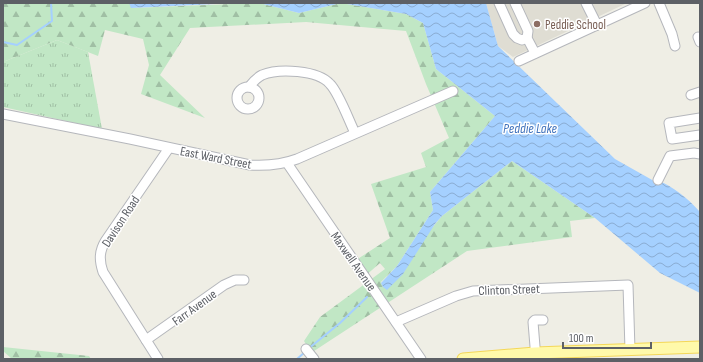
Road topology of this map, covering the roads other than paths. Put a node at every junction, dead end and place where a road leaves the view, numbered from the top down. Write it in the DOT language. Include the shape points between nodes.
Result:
graph roads {
  1 [pos="499,3"];
  2 [pos="515,3"];
  3 [pos="586,3"];
  4 [pos="645,3"];
  5 [pos="659,3"];
  6 [pos="597,25"];
  7 [pos="527,38"];
  8 [pos="675,46"];
  9 [pos="535,53"];
  10 [pos="519,61"];
  11 [pos="248,87"];
  12 [pos="453,91"];
  13 [pos="3,114"];
  14 [pos="700,118"];
  15 [pos="355,134"];
  16 [pos="700,135"];
  17 [pos="169,148"];
  18 [pos="700,154"];
  19 [pos="286,163"];
  20 [pos="658,180"];
  21 [pos="244,280"];
  22 [pos="543,320"];
  23 [pos="396,322"];
  24 [pos="146,340"];
  25 [pos="700,347"];
  26 [pos="630,350"];
  27 [pos="536,356"];
  28 [pos="158,359"];
  29 [pos="421,359"];
  30 [pos="464,359"];
  1 -- 7 [label="street" via="517,38"];
  2 -- 7 [label="street" via="528,31"];
  3 -- 6 [label="street"];
  4 -- 6 [label="street"];
  5 -- 8 [label="street"];
  6 -- 9 [label="street"];
  7 -- 9 [label="street"];
  9 -- 10 [label="street"];
  11 -- 15 [label="street" via="254,80 277,71 315,75 330,83"];
  12 -- 15 [label="street, East Ward Street"];
  13 -- 17 [label="street, East Ward Street"];
  14 -- 16 [label="street" via="669,123 672,139"];
  15 -- 19 [label="street, East Ward Street"];
  17 -- 19 [label="street, East Ward Street" via="250,165"];
  17 -- 24 [label="street, Davison Road" via="100,251 103,272"];
  18 -- 20 [label="street" via="670,156"];
  19 -- 23 [label="street, Maxwell Avenue"];
  21 -- 24 [label="street, Farr Avenue" via="235,280 224,285"];
  22 -- 27 [label="street" via="533,322"];
  23 -- 26 [label="street, Clinton Street" via="473,290 628,285"];
  23 -- 29 [label="street, Maxwell Avenue"];
  24 -- 28 [label="street, Davison Road"];
  25 -- 26 [label="main road"];
  26 -- 27 [label="main road"];
  27 -- 30 [label="main road"];
}
